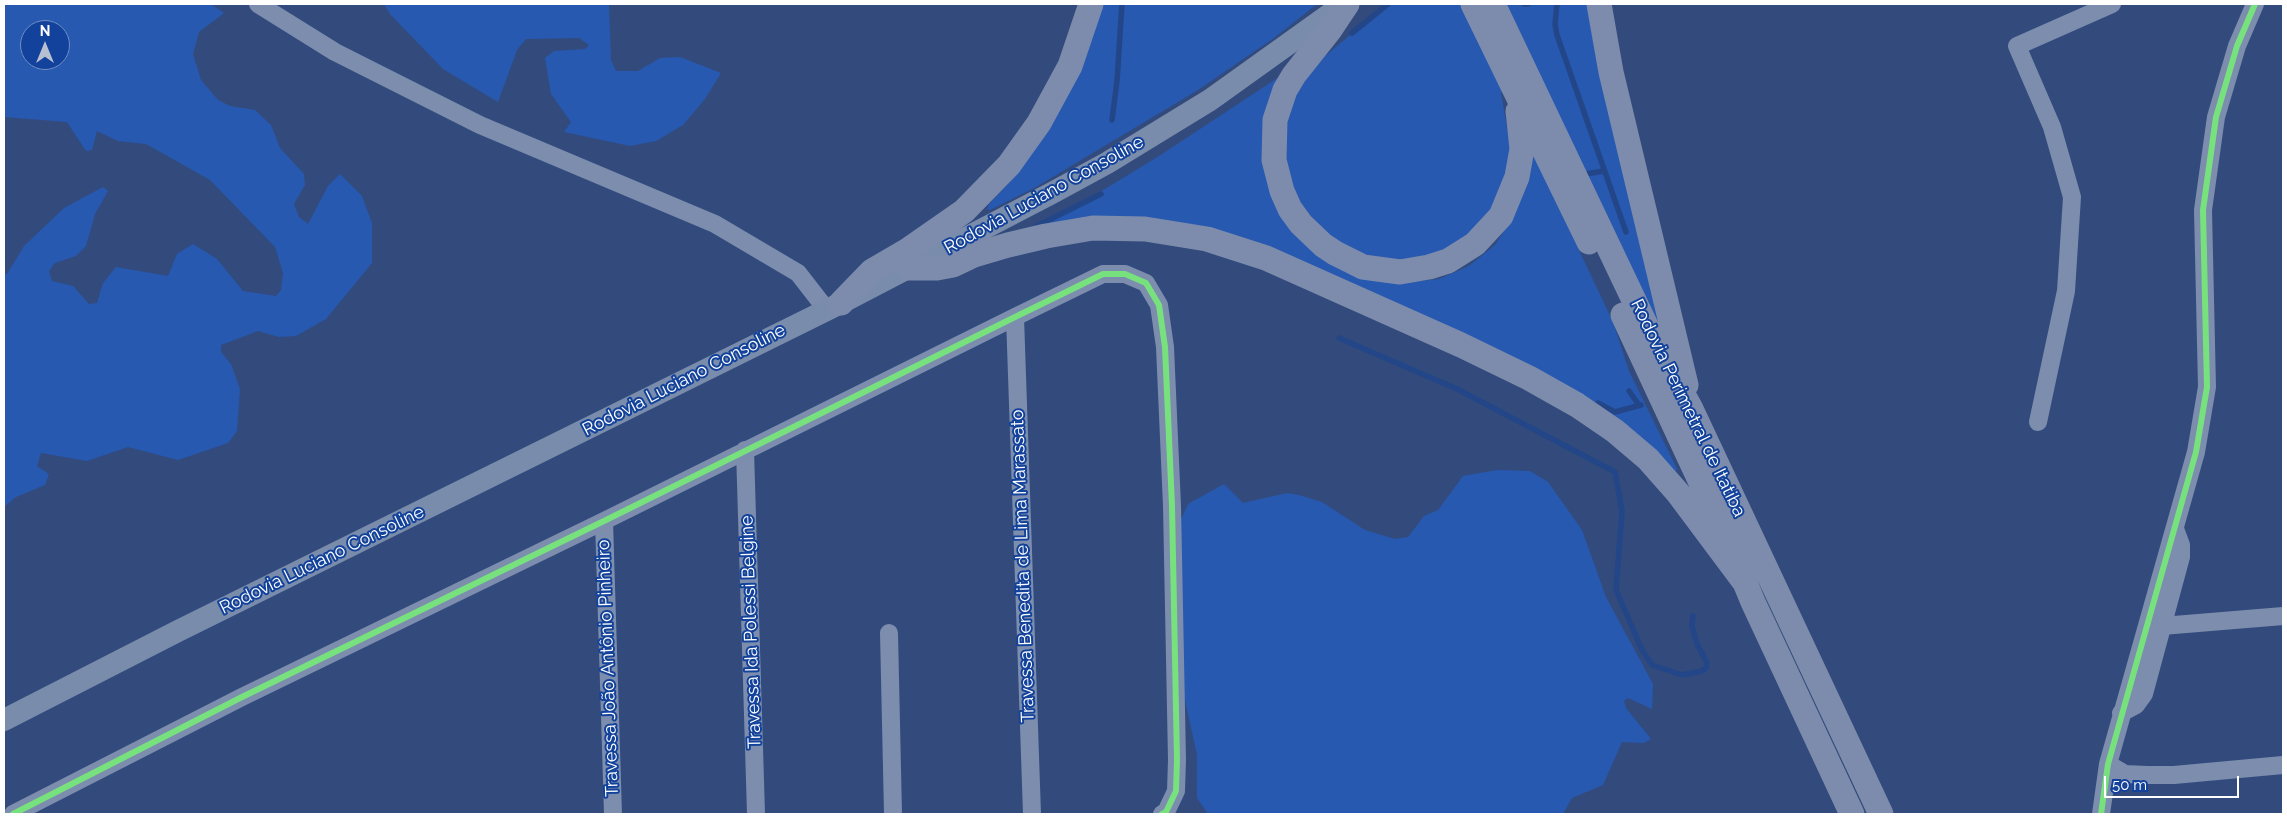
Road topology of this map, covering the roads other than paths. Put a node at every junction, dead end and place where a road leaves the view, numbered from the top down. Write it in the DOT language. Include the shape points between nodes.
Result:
graph roads {
  1 [pos="258,4"];
  2 [pos="1091,4"];
  3 [pos="1346,4"];
  4 [pos="1473,4"];
  5 [pos="1493,4"];
  6 [pos="1599,4"];
  7 [pos="2112,4"];
  8 [pos="2255,4"];
  9 [pos="1516,80"];
  10 [pos="908,268"];
  11 [pos="833,306"];
  12 [pos="1015,317"];
  13 [pos="1691,409"];
  14 [pos="2038,422"];
  15 [pos="745,450"];
  16 [pos="604,521"];
  17 [pos="2174,529"];
  18 [pos="1743,580"];
  19 [pos="2283,616"];
  20 [pos="2162,626"];
  21 [pos="889,633"];
  22 [pos="2121,713"];
  23 [pos="4,720"];
  24 [pos="2108,764"];
  25 [pos="2283,765"];
  26 [pos="1164,813"];
  27 [pos="13,814"];
  28 [pos="613,814"];
  29 [pos="756,814"];
  30 [pos="893,814"];
  31 [pos="1032,814"];
  32 [pos="1852,814"];
  33 [pos="1881,814"];
  34 [pos="2101,814"];
  1 -- 11 [label="street" via="335,52 480,125 716,224 798,273"];
  2 -- 11 [label="highway" via="1070,66 1039,123 1009,165 964,210 872,271"];
  3 -- 9 [label="highway" via="1285,90 1275,120 1274,160 1290,209 1323,246 1348,261 1386,271 1428,267 1461,254 1490,230 1508,202 1522,149"];
  3 -- 10 [label="main road, Rodovia Luciano Consoline" via="1174,122 1052,193"];
  4 -- 9 [label="highway, Rodovia Perimetral de Itatiba"];
  5 -- 9 [label="highway, Rodovia Perimetral de Itatiba"];
  6 -- 13 [label="highway" via="1609,64"];
  7 -- 14 [label="street" via="2017,46 2052,127 2072,197 2066,291"];
  8 -- 17 [label="street" via="2237,46 2216,117 2203,210 2207,387 2196,452"];
  9 -- 13 [label="highway, Rodovia Perimetral de Itatiba"];
  9 -- 18 [label="highway, Rodovia Perimetral de Itatiba" via="1724,532"];
  10 -- 11 [label="main road, Rodovia Luciano Consoline"];
  10 -- 18 [label="highway" via="945,266 1008,245 1093,228 1145,229 1191,237 1266,258 1495,362 1577,405 1648,459 1678,493"];
  11 -- 23 [label="main road, Rodovia Luciano Consoline"];
  12 -- 15 [label="street"];
  12 -- 26 [label="street" via="1103,274 1125,274 1146,283 1159,304 1165,347 1172,506 1177,760 1176,791"];
  12 -- 31 [label="street, Travessa Benedita de Lima Marassato"];
  13 -- 33 [label="highway, Rodovia Perimetral de Itatiba"];
  15 -- 16 [label="street"];
  15 -- 29 [label="street, Travessa Ida Polessi Belgine"];
  16 -- 27 [label="street" via="242,697"];
  16 -- 28 [label="street, Travessa João Antônio Pinheiro"];
  17 -- 20 [label="street" via="2181,557"];
  17 -- 22 [label="street"];
  18 -- 32 [label="highway, Rodovia Perimetral de Itatiba"];
  19 -- 20 [label="street"];
  20 -- 22 [label="street" via="2144,694 2136,706"];
  21 -- 30 [label="street"];
  22 -- 24 [label="street"];
  24 -- 25 [label="street" via="2125,774 2140,775"];
  24 -- 34 [label="street"];
}
